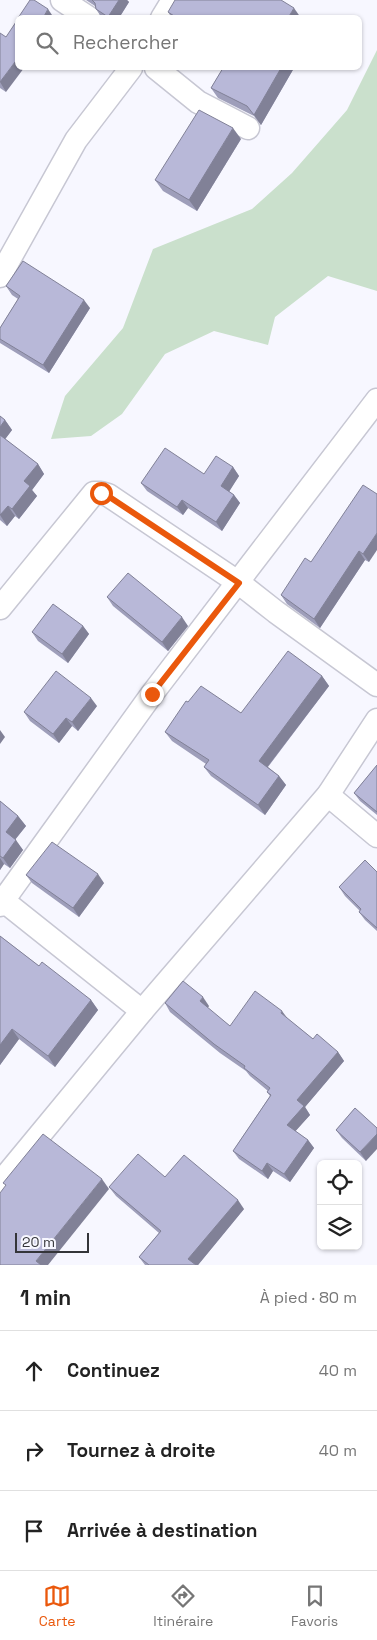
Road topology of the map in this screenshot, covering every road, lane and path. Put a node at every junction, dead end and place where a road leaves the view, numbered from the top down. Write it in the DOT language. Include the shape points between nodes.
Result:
graph roads {
  1 [pos="62,0"];
  2 [pos="173,0"];
  3 [pos="84,15"];
  4 [pos="164,15"];
  5 [pos="129,70"];
  6 [pos="158,70"];
  7 [pos="248,128"];
  8 [pos="0,276"];
  9 [pos="377,400"];
  10 [pos="239,583"];
  11 [pos="0,608"];
  12 [pos="377,685"];
  13 [pos="377,720"];
  14 [pos="328,795"];
  15 [pos="377,836"];
  16 [pos="1,901"];
  17 [pos="142,1011"];
  18 [pos="0,1184"];
  1 -- 3 [label="street"];
  2 -- 4 [label="street"];
  5 -- 8 [label="street" via="76,140"];
  6 -- 7 [label="street" via="198,102"];
  9 -- 10 [label="street"];
  10 -- 11 [label="street" via="108,496 94,493"];
  10 -- 12 [label="street"];
  10 -- 16 [label="street" via="152,694"];
  13 -- 14 [label="street"];
  14 -- 15 [label="street"];
  14 -- 17 [label="street"];
  16 -- 17 [label="street"];
  17 -- 18 [label="street"];
}
